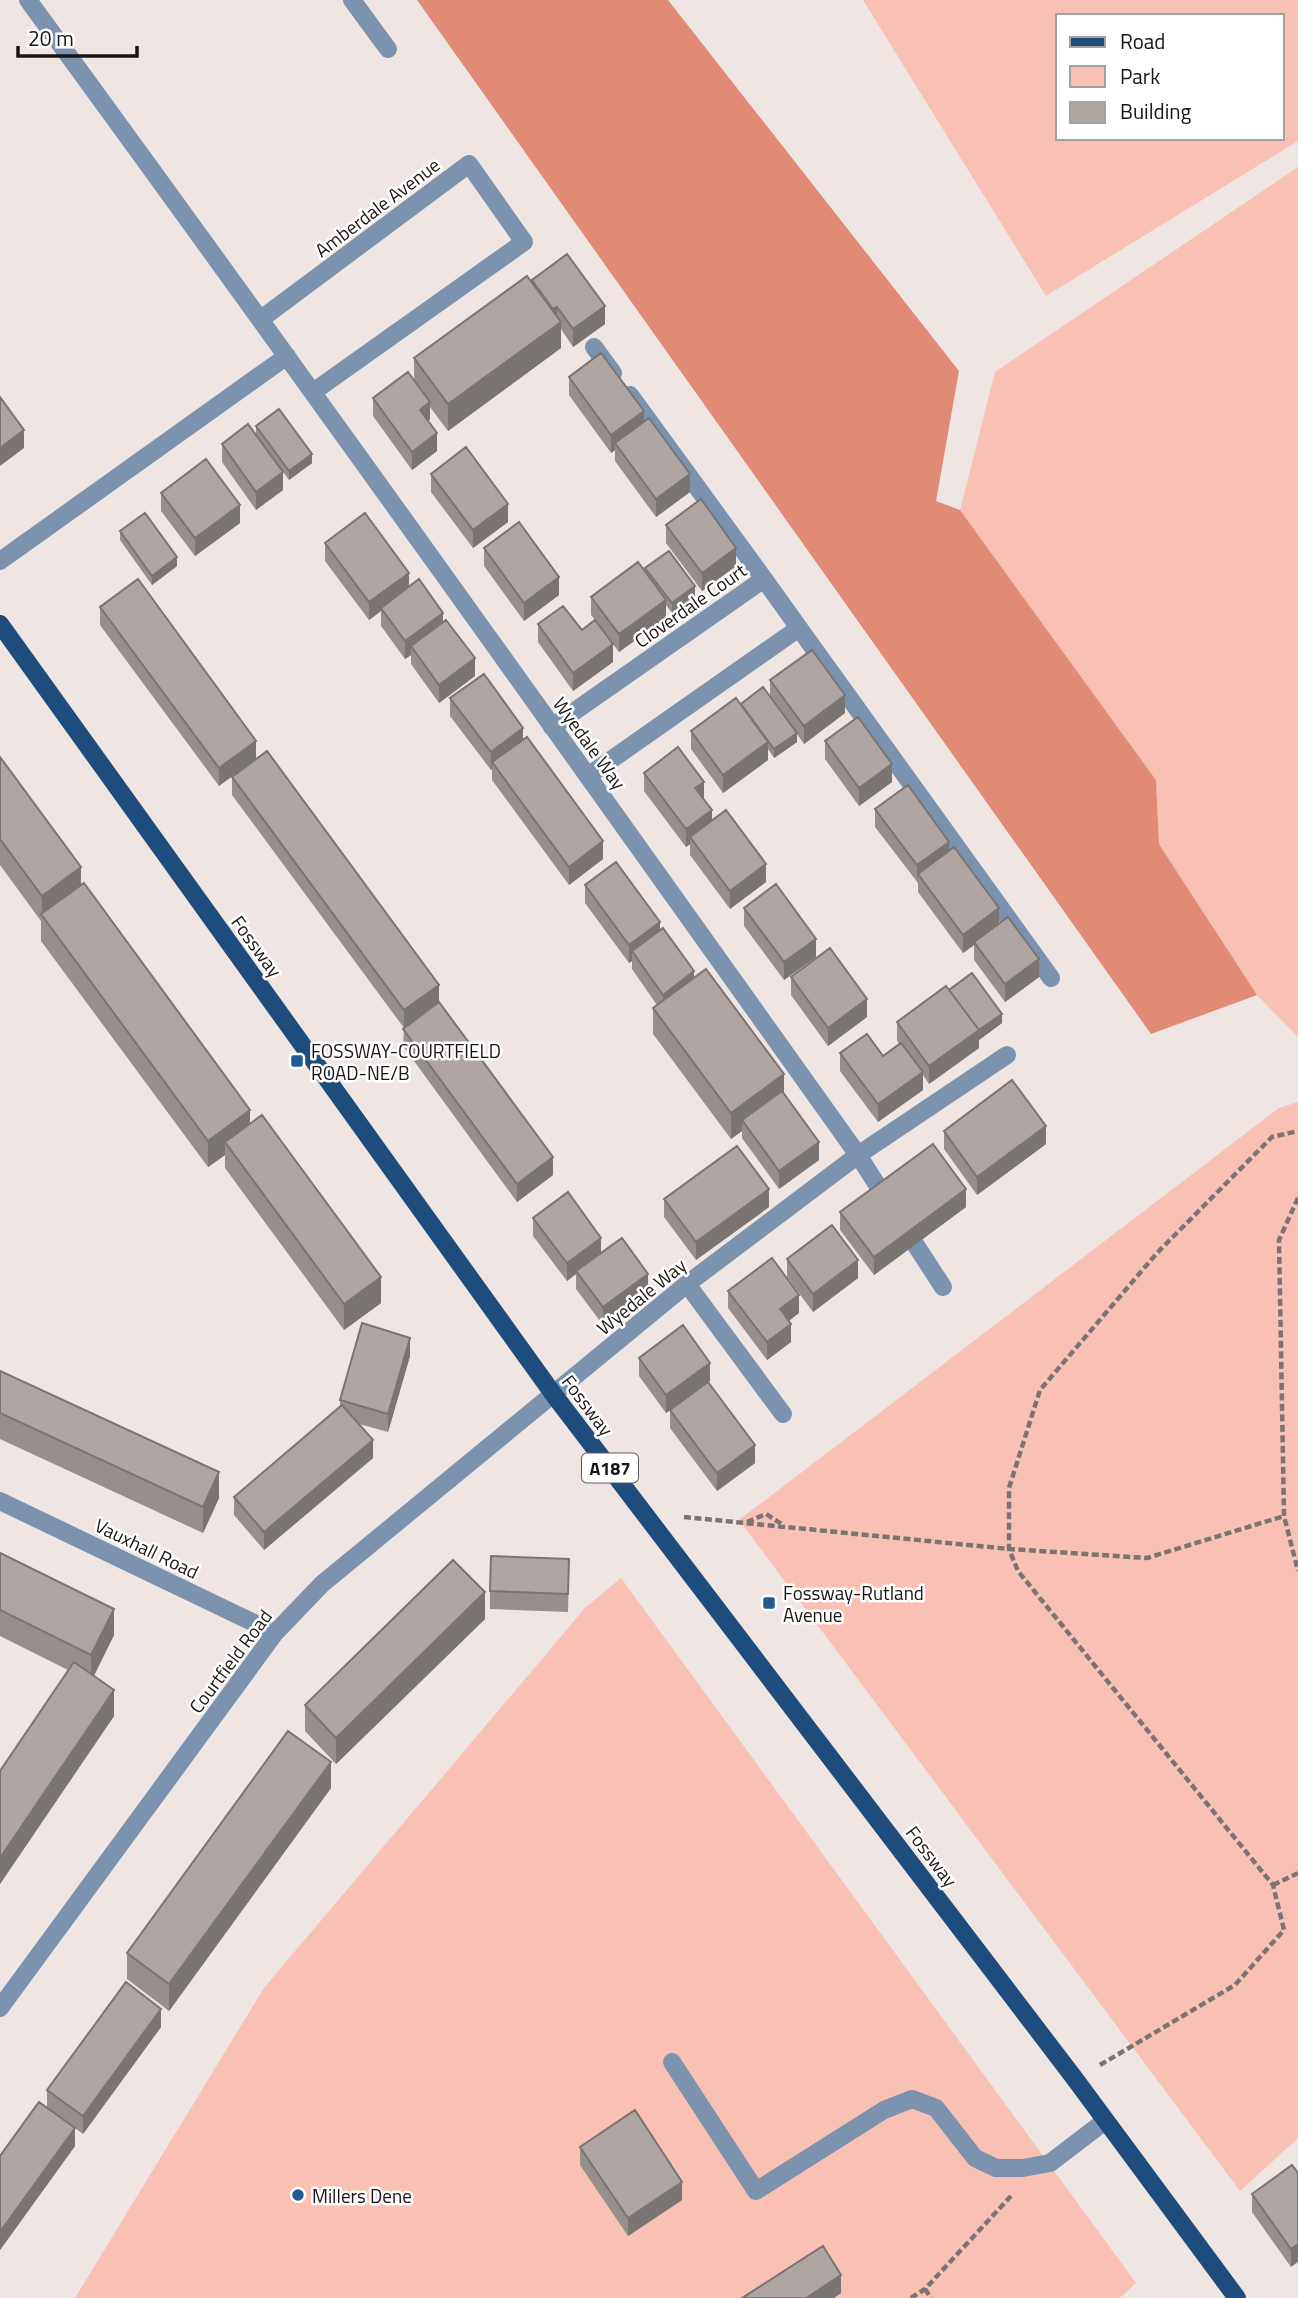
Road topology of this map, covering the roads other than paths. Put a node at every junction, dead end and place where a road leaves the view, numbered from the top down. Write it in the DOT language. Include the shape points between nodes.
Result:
graph roads {
  1 [pos="28,0"];
  2 [pos="352,0"];
  3 [pos="388,49"];
  4 [pos="261,319"];
  5 [pos="594,346"];
  6 [pos="287,356"];
  7 [pos="313,392"];
  8 [pos="0,561"];
  9 [pos="764,579"];
  10 [pos="0,624"];
  11 [pos="799,628"];
  12 [pos="552,727"];
  13 [pos="588,776"];
  14 [pos="1051,978"];
  15 [pos="1007,1055"];
  16 [pos="858,1155"];
  17 [pos="885,1197"];
  18 [pos="915,1244"];
  19 [pos="687,1284"];
  20 [pos="943,1287"];
  21 [pos="554,1395"];
  22 [pos="783,1414"];
  23 [pos="0,1502"];
  24 [pos="275,1633"];
  25 [pos="0,2008"];
  26 [pos="673,2063"];
  27 [pos="1105,2121"];
  28 [pos="1237,2298"];
  1 -- 4 [label="street, Wyedale Way"];
  2 -- 3 [label="street"];
  4 -- 6 [label="street, Wyedale Way"];
  4 -- 7 [label="street, Amberdale Avenue" via="468,164 524,242"];
  5 -- 9 [label="street"];
  6 -- 7 [label="street, Wyedale Way"];
  6 -- 8 [label="street"];
  7 -- 12 [label="street, Wyedale Way"];
  9 -- 11 [label="street, Cloverdale Court"];
  9 -- 12 [label="street, Cloverdale Court"];
  10 -- 21 [label="main road, Fossway / A187"];
  11 -- 13 [label="street"];
  11 -- 14 [label="street, Cloverdale Court"];
  12 -- 13 [label="street, Wyedale Way"];
  13 -- 16 [label="street, Wyedale Way"];
  15 -- 16 [label="street, Wyedale Way"];
  16 -- 17 [label="street"];
  16 -- 19 [label="street, Wyedale Way"];
  18 -- 20 [label="street"];
  19 -- 21 [label="street, Wyedale Way"];
  19 -- 22 [label="street"];
  21 -- 24 [label="street, Courtfield Road" via="322,1584"];
  21 -- 27 [label="main road, Fossway / A187"];
  23 -- 24 [label="street, Vauxhall Road"];
  24 -- 25 [label="street, Courtfield Road"];
  26 -- 27 [label="street" via="756,2191 884,2110 912,2099 936,2108 975,2158 996,2168 1050,2163"];
  27 -- 28 [label="main road, Fossway / A187"];
}
